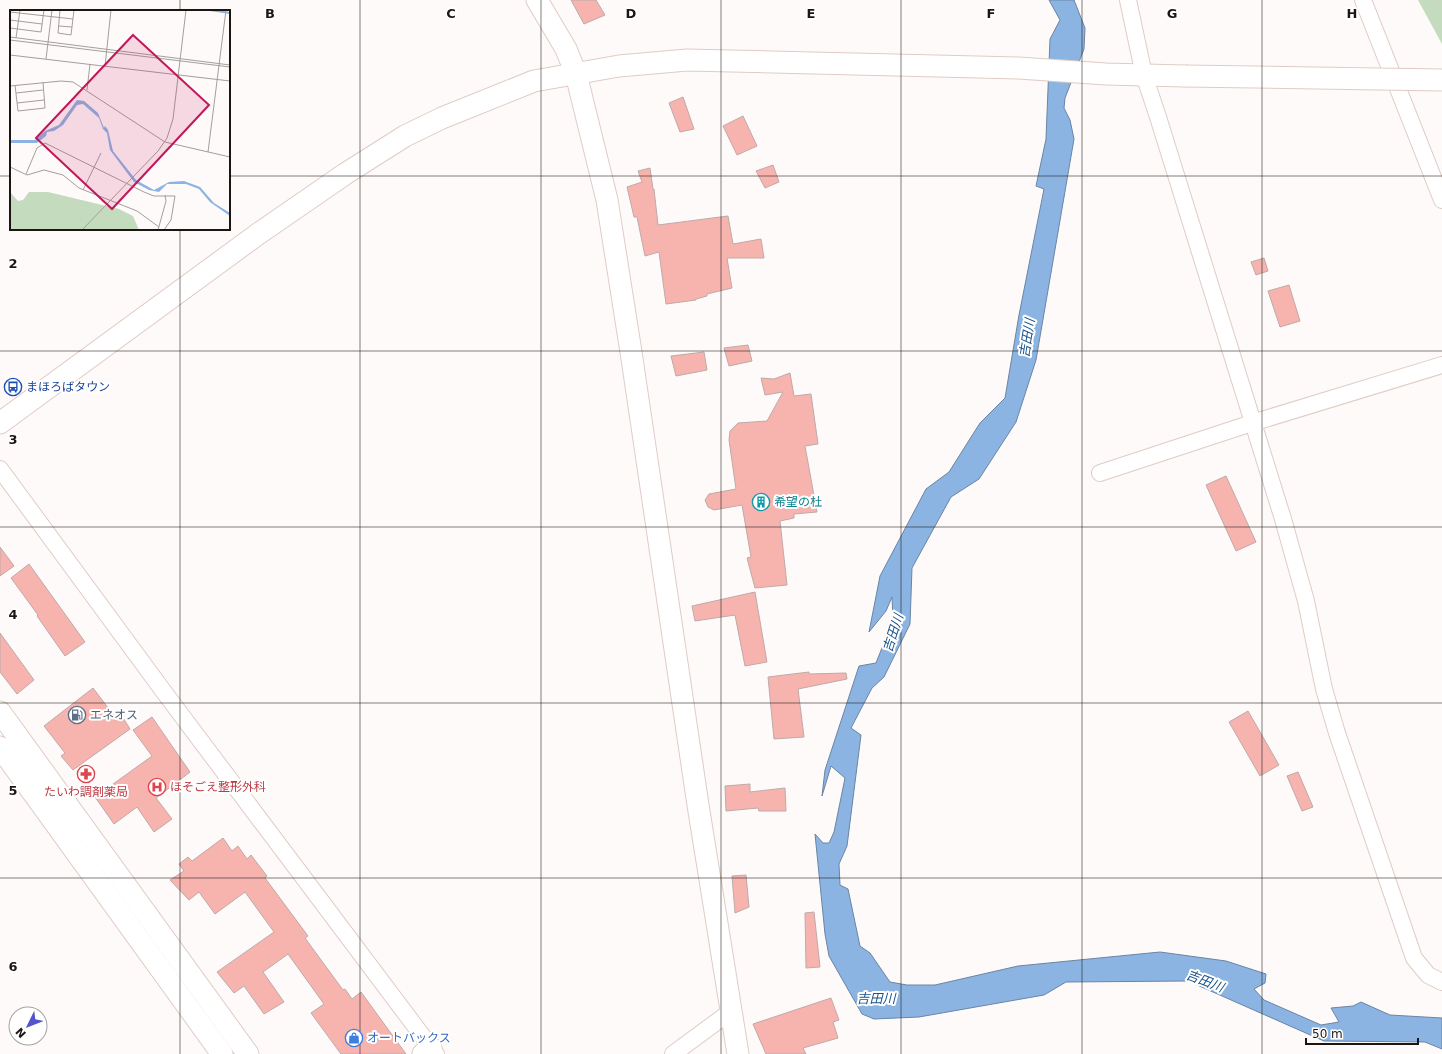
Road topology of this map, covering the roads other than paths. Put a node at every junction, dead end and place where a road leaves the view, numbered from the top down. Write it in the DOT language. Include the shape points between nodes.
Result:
graph roads {
  1 [pos="537,0"];
  2 [pos="1128,0"];
  3 [pos="1363,0"];
  4 [pos="576,74"];
  5 [pos="1144,75"];
  6 [pos="1442,80"];
  7 [pos="1442,200"];
  8 [pos="1442,365"];
  9 [pos="0,423"];
  10 [pos="1252,423"];
  11 [pos="0,469"];
  12 [pos="1100,473"];
  13 [pos="0,712"];
  14 [pos="0,747"];
  15 [pos="1442,982"];
  16 [pos="730,1012"];
  17 [pos="430,1052"];
  18 [pos="222,1054"];
  19 [pos="248,1054"];
  20 [pos="673,1054"];
  21 [pos="738,1054"];
  1 -- 4 [label="street" via="566,49"];
  2 -- 5 [label="street"];
  3 -- 7 [label="street"];
  4 -- 5 [label="street" via="619,66 687,60 1019,68"];
  4 -- 9 [label="street" via="534,82 442,118 405,136 344,174 258,234"];
  4 -- 16 [label="street" via="607,200"];
  5 -- 6 [label="street, bridge"];
  5 -- 10 [label="street"];
  8 -- 10 [label="street"];
  10 -- 12 [label="street"];
  10 -- 15 [label="street" via="1306,601 1324,689 1337,733 1414,958 1428,975"];
  11 -- 17 [label="street"];
  13 -- 19 [label="street"];
  14 -- 18 [label="street"];
  16 -- 20 [label="street"];
  16 -- 21 [label="street"];
}
